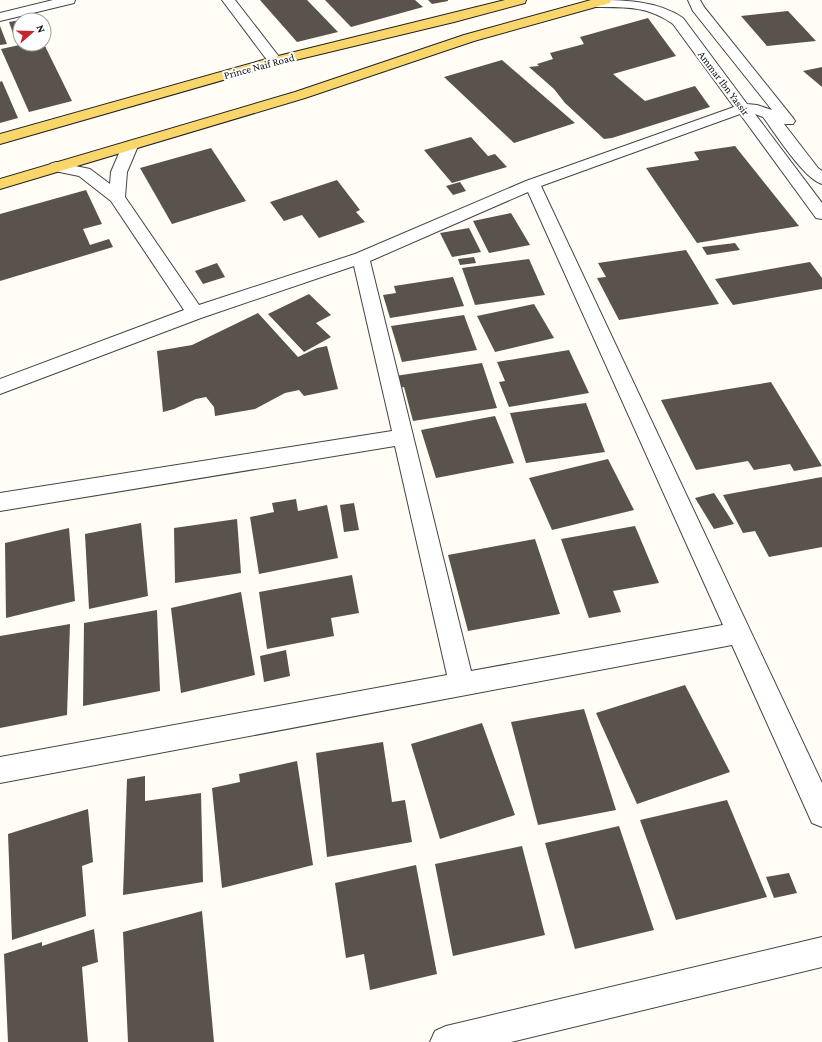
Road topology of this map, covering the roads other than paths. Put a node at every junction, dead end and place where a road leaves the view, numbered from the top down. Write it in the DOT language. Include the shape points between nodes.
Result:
graph roads {
  1 [pos="69,0"];
  2 [pos="228,0"];
  3 [pos="520,0"];
  4 [pos="694,0"];
  5 [pos="601,1"];
  6 [pos="0,17"];
  7 [pos="469,38"];
  8 [pos="285,72"];
  9 [pos="744,108"];
  10 [pos="114,121"];
  11 [pos="0,138"];
  12 [pos="130,146"];
  13 [pos="822,164"];
  14 [pos="56,168"];
  15 [pos="0,169"];
  16 [pos="822,179"];
  17 [pos="0,184"];
  18 [pos="532,184"];
  19 [pos="117,197"];
  20 [pos="822,214"];
  21 [pos="361,258"];
  22 [pos="195,313"];
  23 [pos="0,388"];
  24 [pos="403,437"];
  25 [pos="0,502"];
  26 [pos="740,633"];
  27 [pos="462,685"];
  28 [pos="0,770"];
  29 [pos="822,813"];
  30 [pos="822,952"];
  31 [pos="446,1042"];
  1 -- 6 [label="street"];
  2 -- 8 [label="street"];
  3 -- 8 [label="main road, Prince Naif Road" via="449,19"];
  4 -- 13 [label="street, Ammar Ibn Yassir"];
  5 -- 7 [label="main road"];
  5 -- 9 [label="street, Ammar Ibn Yassir" via="641,4 660,9 670,15 678,21"];
  7 -- 8 [label="main road"];
  7 -- 12 [label="main road" via="300,94"];
  8 -- 10 [label="main road"];
  8 -- 11 [label="main road, Prince Naif Road"];
  8 -- 15 [label="main road"];
  9 -- 16 [label="street" via="768,114 812,171"];
  9 -- 18 [label="street"];
  9 -- 20 [label="street, Ammar Ibn Yassir"];
  12 -- 14 [label="main road"];
  12 -- 19 [label="street" via="119,172"];
  14 -- 17 [label="main road"];
  14 -- 19 [label="street" via="84,172"];
  18 -- 21 [label="street"];
  18 -- 26 [label="street"];
  19 -- 22 [label="street"];
  21 -- 22 [label="street"];
  21 -- 24 [label="street"];
  22 -- 23 [label="street"];
  24 -- 25 [label="street"];
  24 -- 27 [label="street"];
  26 -- 27 [label="street"];
  26 -- 29 [label="street"];
  27 -- 28 [label="street"];
  30 -- 31 [label="street"];
}
